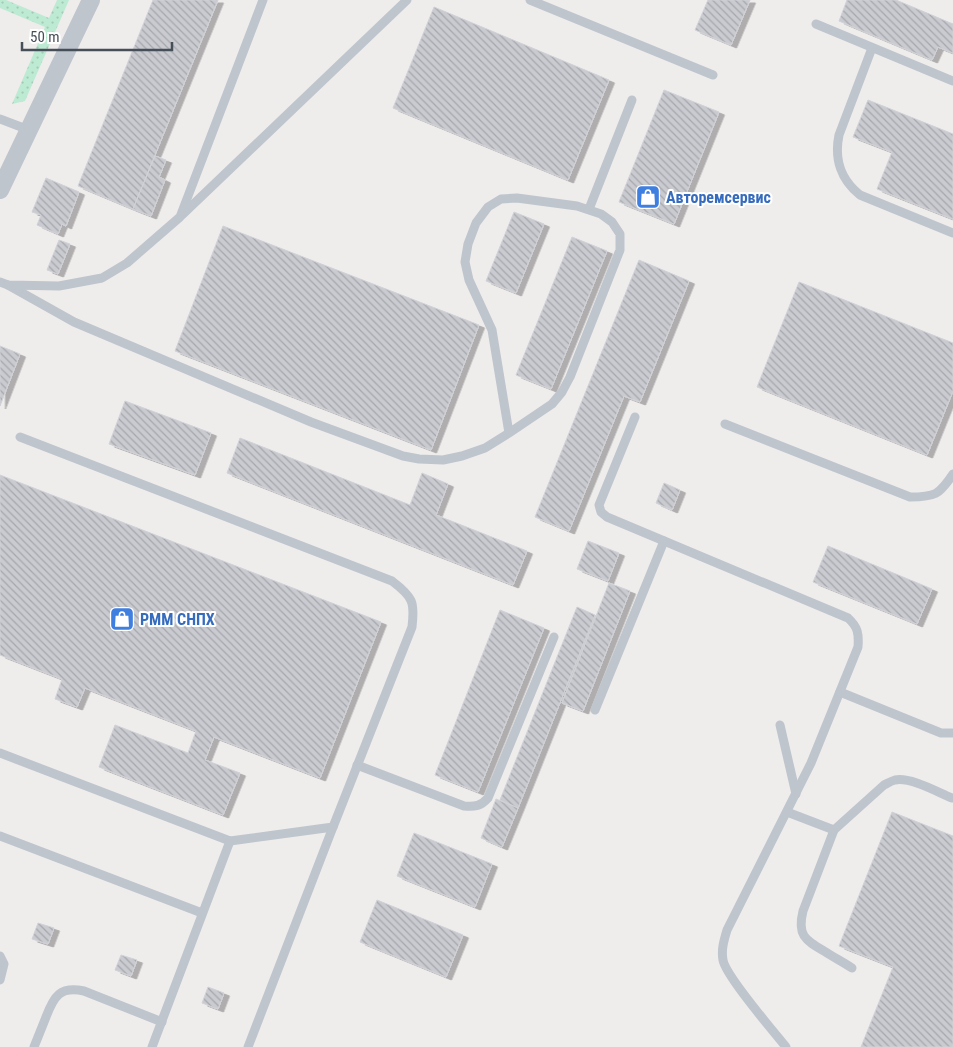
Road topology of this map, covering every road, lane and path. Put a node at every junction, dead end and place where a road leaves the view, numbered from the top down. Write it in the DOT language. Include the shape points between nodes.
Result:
graph roads {
  1 [pos="91,0"];
  2 [pos="263,0"];
  3 [pos="407,0"];
  4 [pos="530,0"];
  5 [pos="816,24"];
  6 [pos="872,48"];
  7 [pos="713,75"];
  8 [pos="953,81"];
  9 [pos="632,100"];
  10 [pos="0,119"];
  11 [pos="29,130"];
  12 [pos="0,190"];
  13 [pos="589,209"];
  14 [pos="180,217"];
  15 [pos="953,233"];
  16 [pos="4,283"];
  17 [pos="635,417"];
  18 [pos="725,424"];
  19 [pos="509,433"];
  20 [pos="20,437"];
  21 [pos="953,474"];
  22 [pos="664,541"];
  23 [pos="554,637"];
  24 [pos="840,692"];
  25 [pos="595,710"];
  26 [pos="780,726"];
  27 [pos="953,733"];
  28 [pos="0,753"];
  29 [pos="358,765"];
  30 [pos="796,794"];
  31 [pos="952,798"];
  32 [pos="787,812"];
  33 [pos="333,827"];
  34 [pos="834,830"];
  35 [pos="0,836"];
  36 [pos="230,841"];
  37 [pos="202,913"];
  38 [pos="0,956"];
  39 [pos="852,968"];
  40 [pos="0,980"];
  41 [pos="162,1022"];
  42 [pos="34,1047"];
  43 [pos="152,1047"];
  44 [pos="248,1047"];
  45 [pos="786,1047"];
  1 -- 11 [label="street"];
  2 -- 14 [label="lane"];
  3 -- 14 [label="lane"];
  4 -- 7 [label="lane"];
  5 -- 6 [label="lane"];
  6 -- 8 [label="lane"];
  6 -- 15 [label="lane" via="839,135 836,149 842,175 850,188 860,195"];
  9 -- 13 [label="lane"];
  10 -- 11 [label="lane"];
  11 -- 12 [label="street"];
  13 -- 19 [label="lane" via="612,222 620,234 620,250 562,392 552,404"];
  13 -- 19 [label="lane" via="517,198 501,199 488,207 476,223 468,244 465,262 469,280 492,330"];
  14 -- 16 [label="lane" via="127,263 102,278 59,286"];
  16 -- 19 [label="lane" via="74,322 311,422 403,456 443,460 462,456 485,448"];
  17 -- 22 [label="lane" via="599,505 607,517"];
  18 -- 21 [label="lane" via="910,497 930,497 943,490"];
  20 -- 29 [label="lane" via="392,581 406,592 415,608 412,628"];
  22 -- 24 [label="lane" via="848,618 856,625 858,647"];
  22 -- 25 [label="lane"];
  23 -- 29 [label="lane" via="488,798 482,804 464,806"];
  24 -- 27 [label="lane" via="941,733"];
  24 -- 30 [label="lane"];
  26 -- 30 [label="lane"];
  28 -- 36 [label="lane"];
  29 -- 33 [label="lane"];
  30 -- 32 [label="lane"];
  31 -- 34 [label="lane" via="904,779 894,780 884,785"];
  32 -- 34 [label="lane"];
  32 -- 45 [label="lane" via="723,943 723,962 730,974"];
  33 -- 36 [label="lane"];
  33 -- 44 [label="lane"];
  34 -- 39 [label="lane" via="800,922 807,941"];
  35 -- 37 [label="lane"];
  36 -- 37 [label="lane"];
  37 -- 41 [label="lane"];
  38 -- 40 [label="lane" via="4,964"];
  41 -- 42 [label="lane" via="75,989 62,992 53,999"];
  41 -- 43 [label="lane"];
}
